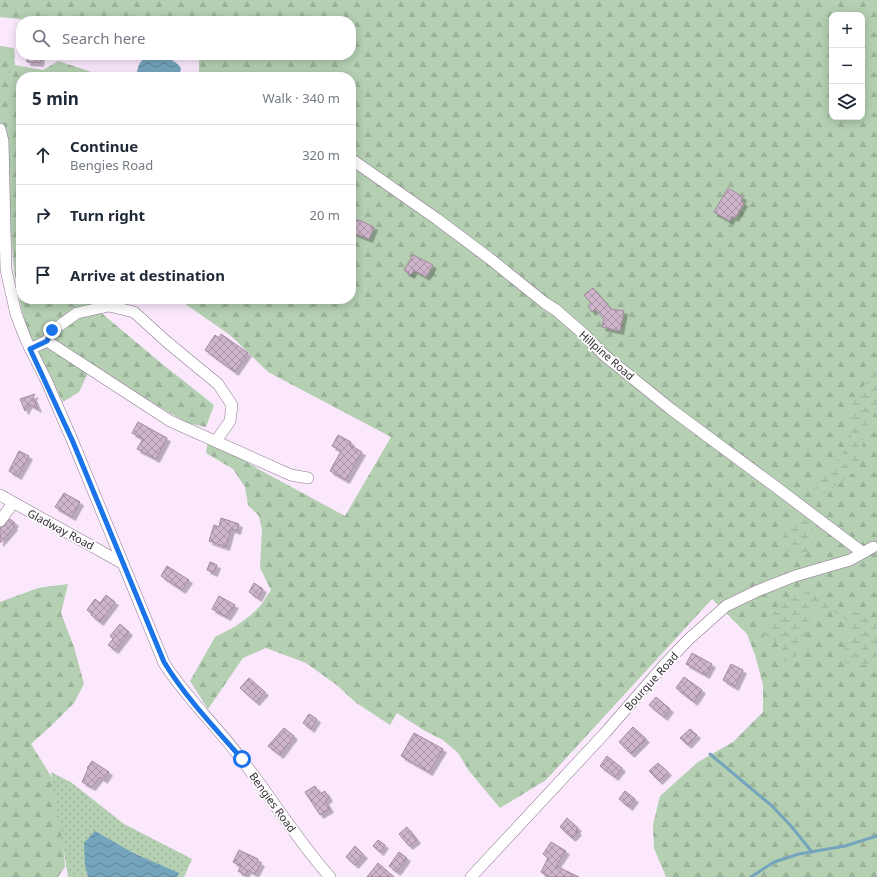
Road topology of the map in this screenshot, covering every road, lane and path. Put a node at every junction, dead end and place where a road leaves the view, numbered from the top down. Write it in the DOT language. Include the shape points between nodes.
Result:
graph roads {
  1 [pos="0,129"];
  2 [pos="356,162"];
  3 [pos="0,256"];
  4 [pos="6,270"];
  5 [pos="47,341"];
  6 [pos="30,349"];
  7 [pos="216,441"];
  8 [pos="308,478"];
  9 [pos="0,495"];
  10 [pos="13,503"];
  11 [pos="0,521"];
  12 [pos="872,547"];
  13 [pos="862,552"];
  14 [pos="122,563"];
  15 [pos="330,877"];
  16 [pos="471,877"];
  1 -- 4 [label="street, Bengies Road" via="4,141"];
  2 -- 13 [label="street, Hillpine Road" via="489,258 556,310 604,355 672,410"];
  3 -- 4 [label="street"];
  4 -- 6 [label="street, Bengies Road" via="16,314"];
  5 -- 6 [label="street"];
  5 -- 7 [label="street" via="170,421"];
  5 -- 7 [label="street" via="52,330 77,313 108,306 134,312 218,384 232,405 230,421"];
  6 -- 14 [label="street, Bengies Road" via="73,442"];
  7 -- 8 [label="street" via="291,475"];
  9 -- 10 [label="street, Gladway Road"];
  10 -- 11 [label="street"];
  10 -- 14 [label="street, Gladway Road"];
  12 -- 13 [label="street, Bourque Road"];
  13 -- 16 [label="street, Bourque Road" via="850,560 794,576 726,606 665,664 605,733"];
  14 -- 15 [label="street, Bengies Road" via="173,678 242,759 303,845"];
}
